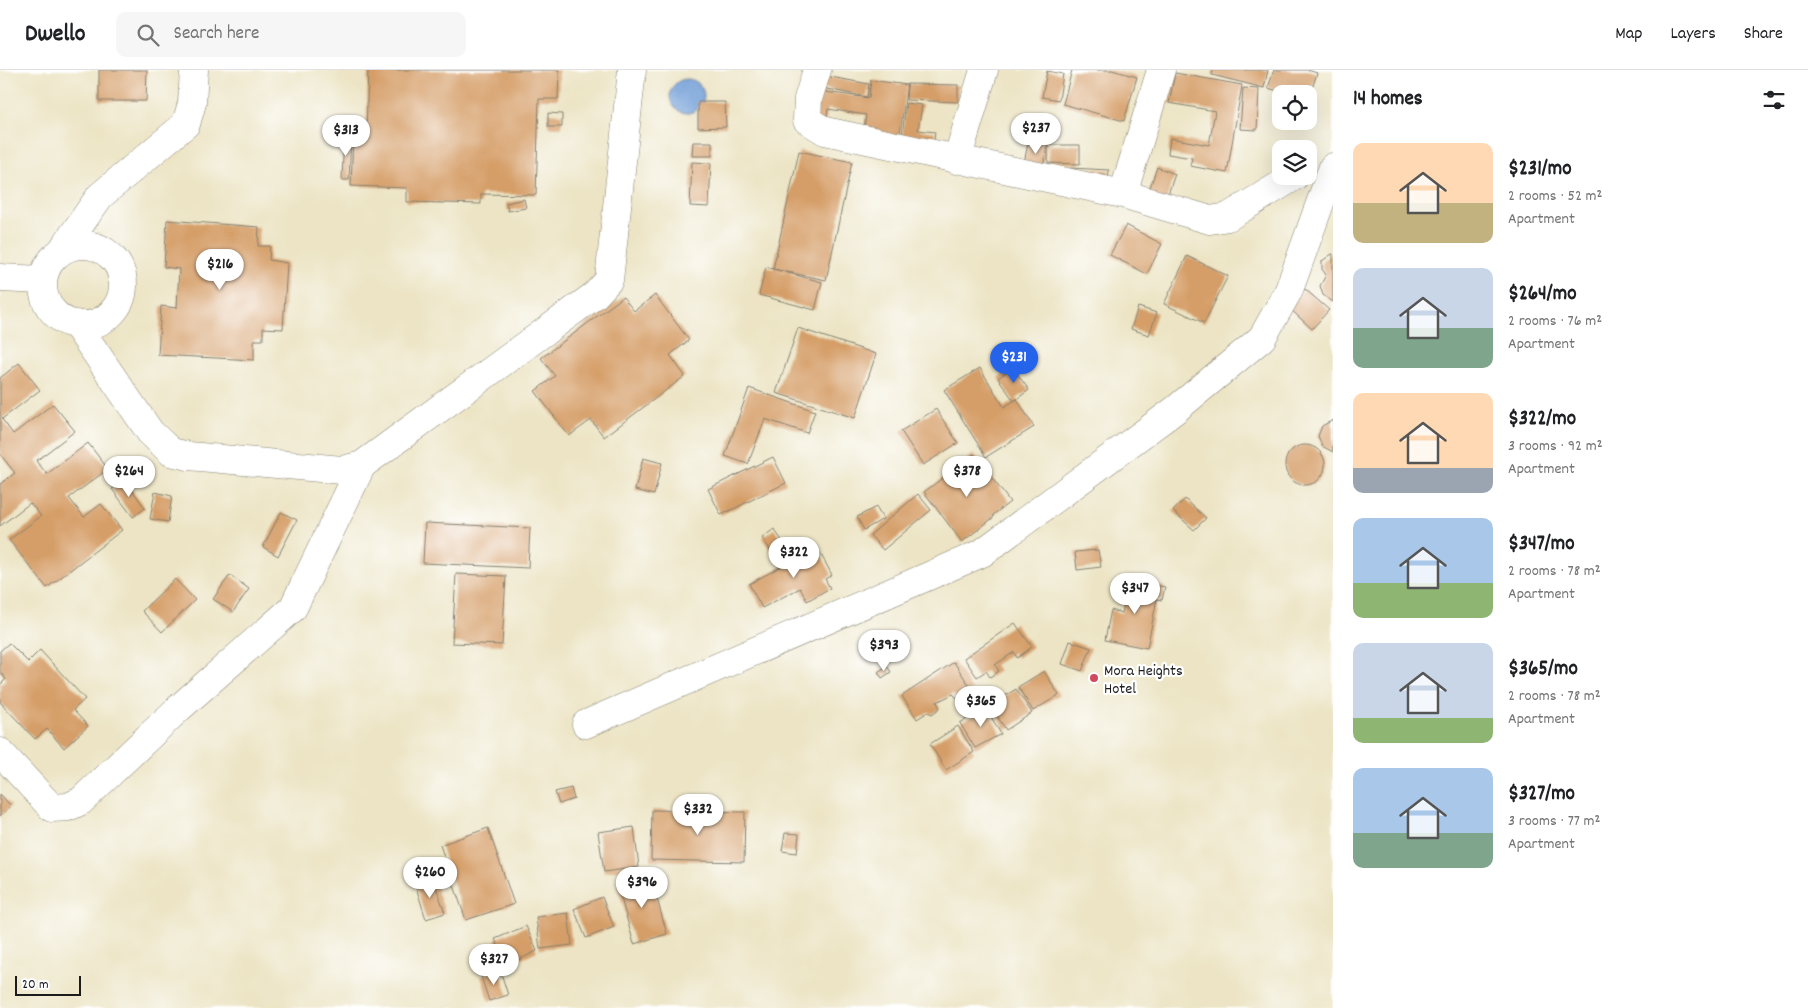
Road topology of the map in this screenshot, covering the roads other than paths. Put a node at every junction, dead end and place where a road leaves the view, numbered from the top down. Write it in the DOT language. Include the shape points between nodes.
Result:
graph roads {
  1 [pos="194,70"];
  2 [pos="632,70"];
  3 [pos="817,70"];
  4 [pos="984,70"];
  5 [pos="1160,70"];
  6 [pos="1333,154"];
  7 [pos="956,160"];
  8 [pos="1317,164"];
  9 [pos="1333,167"];
  10 [pos="1280,185"];
  11 [pos="1123,194"];
  12 [pos="62,250"];
  13 [pos="0,278"];
  14 [pos="42,280"];
  15 [pos="76,324"];
  16 [pos="362,465"];
  17 [pos="586,724"];
  18 [pos="0,752"];
  1 -- 12 [label="street" via="192,103 186,124 100,196"];
  2 -- 16 [label="street" via="609,280 595,295"];
  3 -- 7 [label="street" via="808,99 807,120 825,131"];
  4 -- 7 [label="street"];
  5 -- 11 [label="street"];
  6 -- 8 [label="street"];
  7 -- 11 [label="street"];
  9 -- 17 [label="street" via="1290,290 1262,338 1167,416 982,553"];
  10 -- 11 [label="street" via="1228,217 1210,220"];
  12 -- 14 [label="street" via="53,258"];
  12 -- 15 [label="street" via="90,245 103,250 114,259 124,284 114,310 90,324"];
  13 -- 14 [label="street"];
  14 -- 15 [label="street" via="47,304 64,321"];
  15 -- 16 [label="street" via="150,432 171,452 342,470"];
  16 -- 18 [label="street" via="293,608 178,709 81,801 68,807 52,808"];
}
